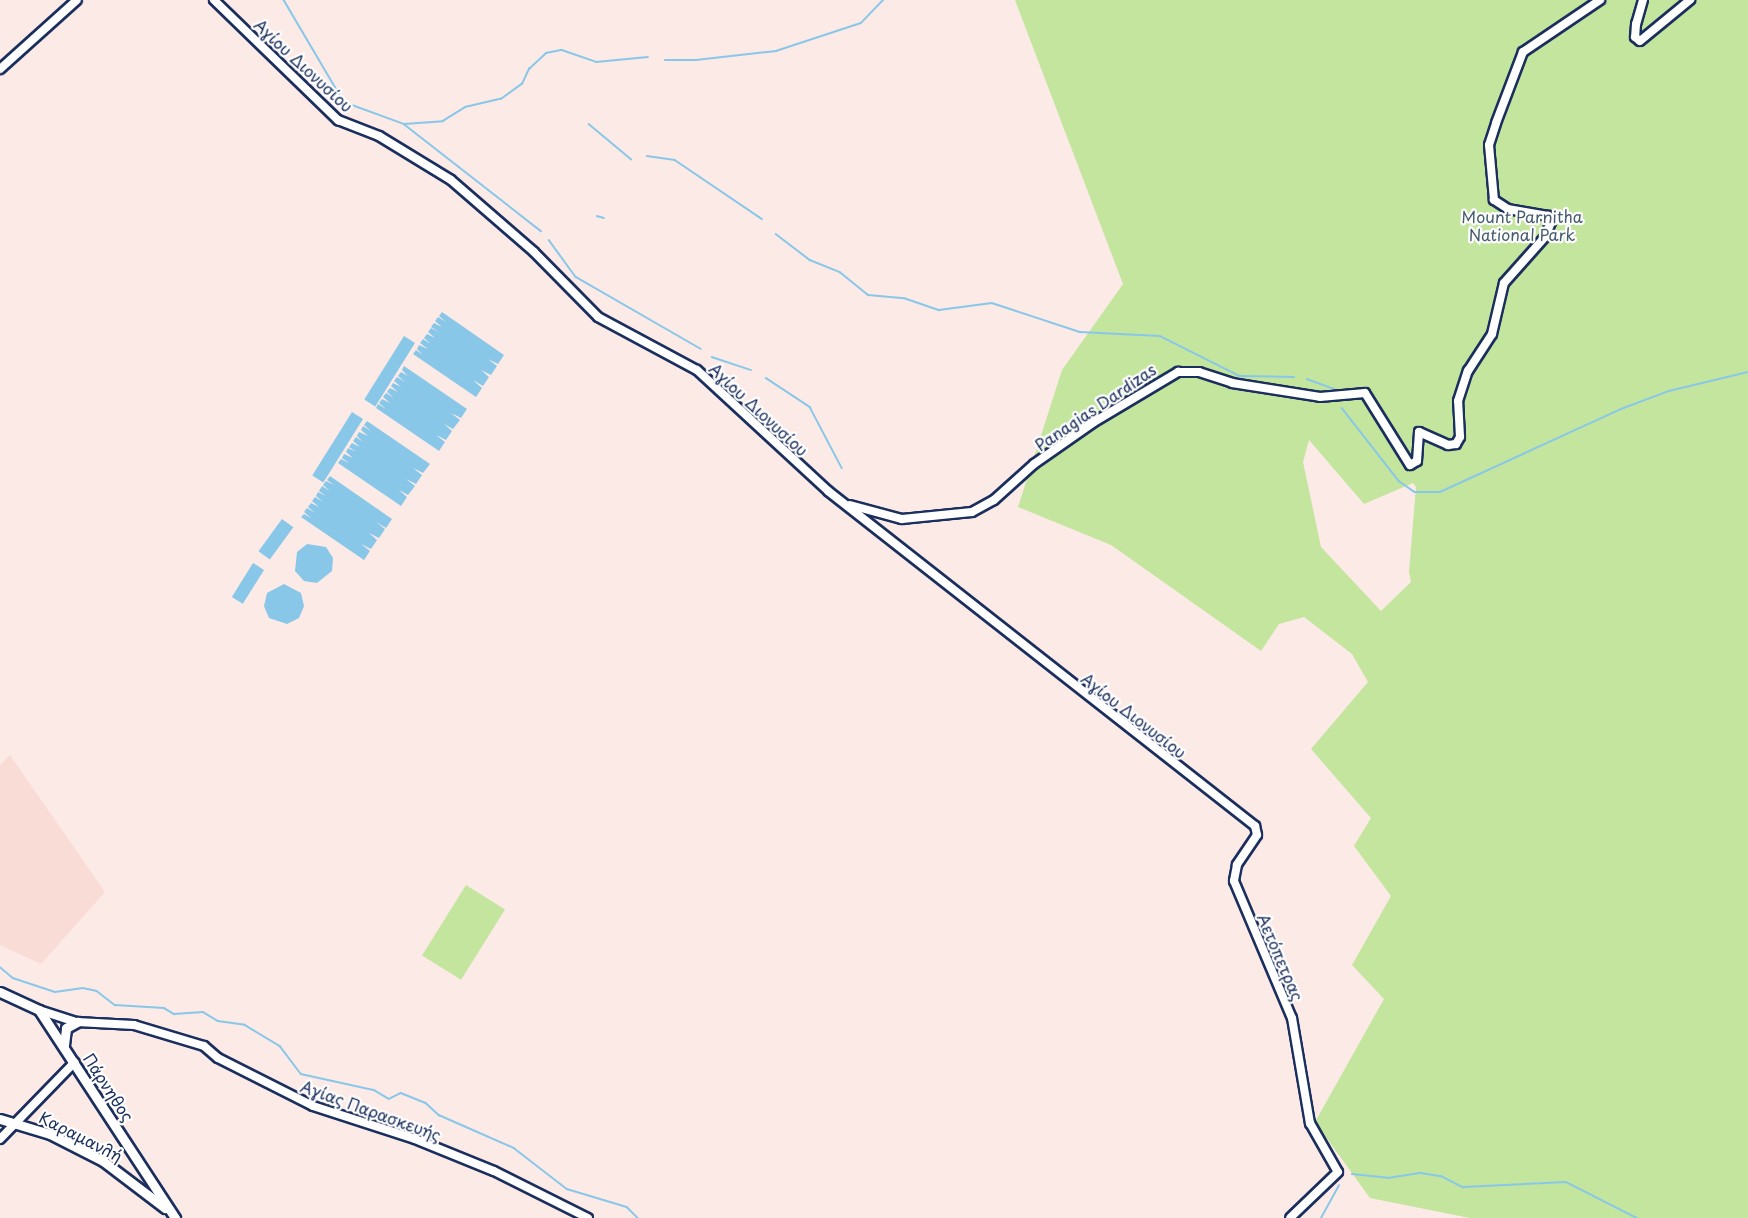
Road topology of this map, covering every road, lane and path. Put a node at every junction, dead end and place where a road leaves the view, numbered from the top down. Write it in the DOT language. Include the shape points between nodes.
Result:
graph roads {
  1 [pos="77,0"];
  2 [pos="214,0"];
  3 [pos="1600,0"];
  4 [pos="1643,0"];
  5 [pos="1690,0"];
  6 [pos="0,69"];
  7 [pos="846,504"];
  8 [pos="886,516"];
  9 [pos="882,531"];
  10 [pos="1255,826"];
  11 [pos="0,992"];
  12 [pos="39,1010"];
  13 [pos="77,1022"];
  14 [pos="64,1045"];
  15 [pos="75,1062"];
  16 [pos="0,1119"];
  17 [pos="16,1121"];
  18 [pos="0,1139"];
  19 [pos="171,1216"];
  20 [pos="588,1218"];
  21 [pos="1290,1218"];
  1 -- 6 [label="street"];
  2 -- 7 [label="street, Αγίου Διονυσίου" via="338,120 379,136 451,180 534,252 598,317 697,370"];
  3 -- 8 [label="street, Panagias Dardizas" via="1523,52 1496,123 1489,145 1494,200 1508,209 1548,216 1551,222 1545,237 1504,283 1492,334 1463,386 1456,416 1460,437 1456,444 1448,445 1419,432 1417,461 1410,465 1365,393 1320,397 1232,383 1199,372 1178,372 1094,422 978,510 917,519"];
  4 -- 5 [label="street" via="1635,37 1641,41"];
  7 -- 8 [label="street, Panagias Dardizas"];
  7 -- 9 [label="street, Αγίου Διονυσίου"];
  8 -- 9 [label="street"];
  9 -- 10 [label="street, Αγίου Διονυσίου"];
  10 -- 21 [label="street, Αετόπετρας" via="1257,835 1237,865 1234,881 1292,1017 1310,1123 1338,1172"];
  11 -- 12 [label="main road, Πάρνηθος"];
  12 -- 13 [label="street, Αγίας Παρασκευής"];
  12 -- 14 [label="main road, Πάρνηθος"];
  13 -- 14 [label="main road" via="66,1028"];
  13 -- 20 [label="street, Αγίας Παρασκευής" via="134,1025 204,1046 218,1059 313,1106 476,1164"];
  14 -- 15 [label="main road, Πάρνηθος"];
  15 -- 17 [label="street"];
  15 -- 19 [label="main road, Πάρνηθος"];
  16 -- 17 [label="main road, Καραμανλή"];
  17 -- 18 [label="street"];
  17 -- 19 [label="main road, Καραμανλή" via="103,1161"];
}
